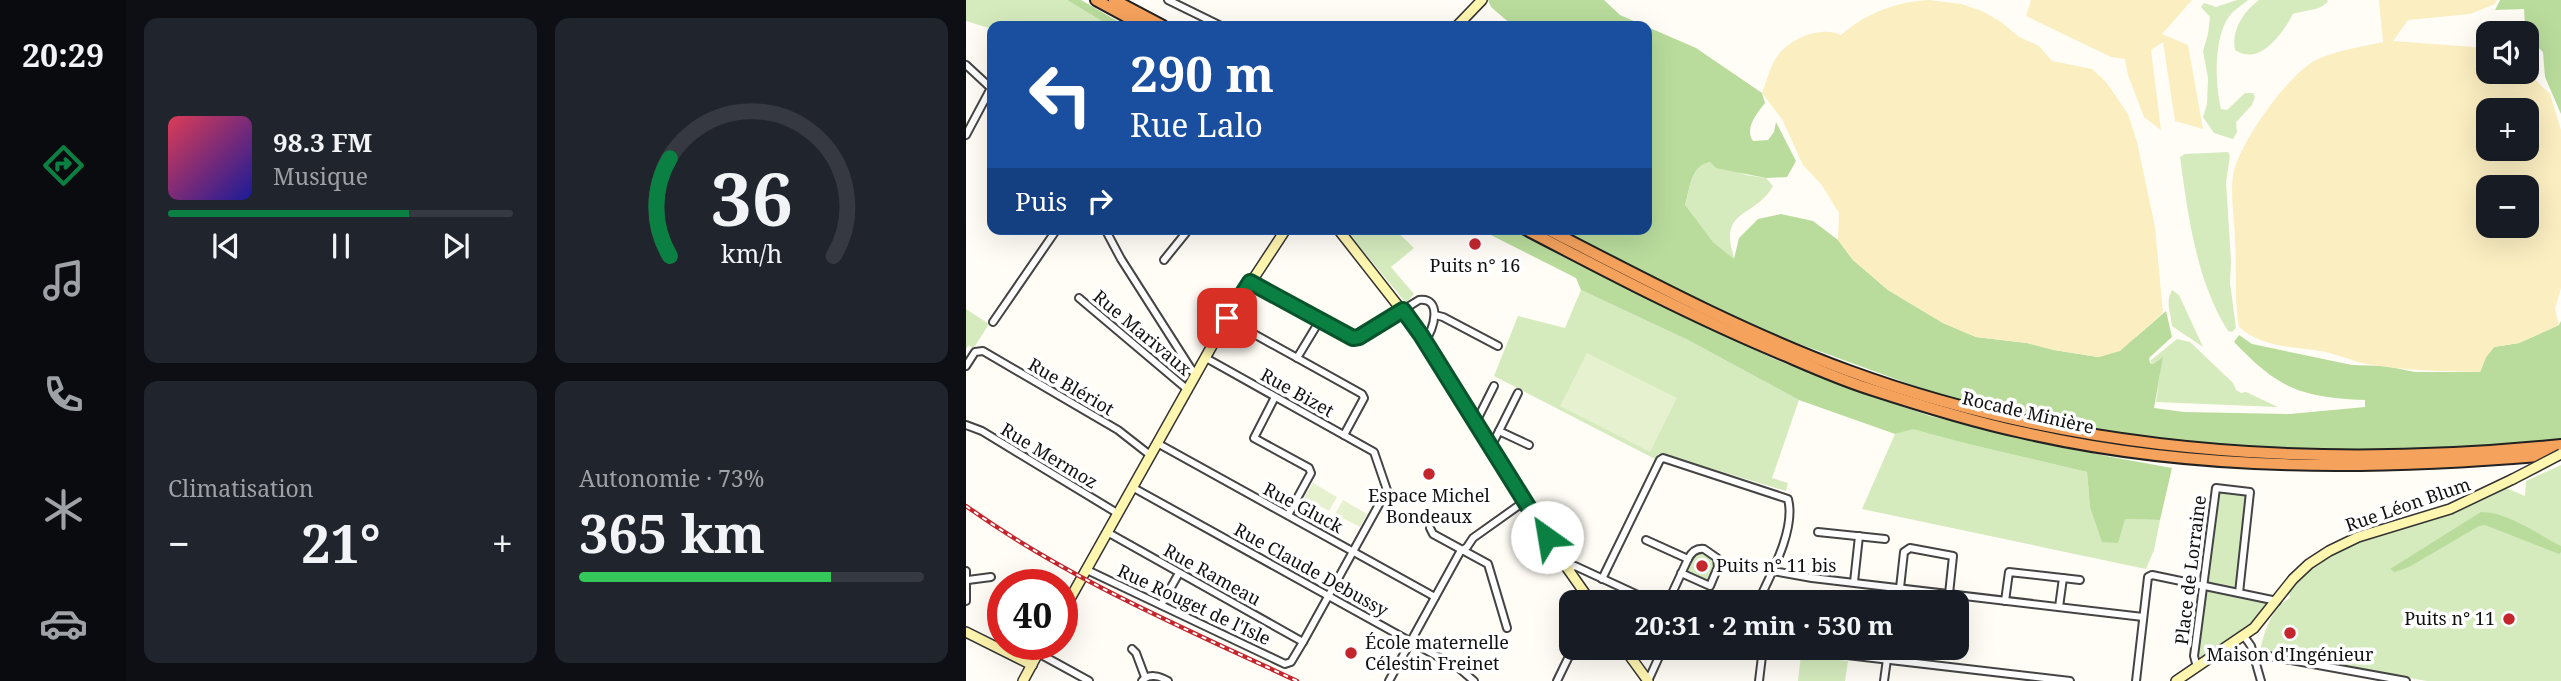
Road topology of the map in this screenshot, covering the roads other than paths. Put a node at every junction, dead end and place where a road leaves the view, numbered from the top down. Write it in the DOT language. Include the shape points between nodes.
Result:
graph roads {
  1 [pos="1096,0"];
  2 [pos="1114,0"];
  3 [pos="1168,0"];
  4 [pos="1482,0"];
  5 [pos="1135,21"];
  6 [pos="1154,21"];
  7 [pos="1211,21"];
  8 [pos="1462,21"];
  9 [pos="966,65"];
  10 [pos="987,85"];
  11 [pos="987,96"];
  12 [pos="966,135"];
  13 [pos="1054,235"];
  14 [pos="1108,235"];
  15 [pos="1184,235"];
  16 [pos="1282,235"];
  17 [pos="1343,235"];
  18 [pos="1537,235"];
  19 [pos="1559,235"];
  20 [pos="1164,260"];
  21 [pos="1250,282"];
  22 [pos="1079,298"];
  23 [pos="1403,310"];
  24 [pos="1436,316"];
  25 [pos="1227,318"];
  26 [pos="1320,320"];
  27 [pos="993,322"];
  28 [pos="1425,341"];
  29 [pos="1498,346"];
  30 [pos="1206,358"];
  31 [pos="1297,358"];
  32 [pos="966,366"];
  33 [pos="1195,375"];
  34 [pos="1494,386"];
  35 [pos="1188,390"];
  36 [pos="1518,393"];
  37 [pos="1275,397"];
  38 [pos="1475,420"];
  39 [pos="966,425"];
  40 [pos="1499,431"];
  41 [pos="1344,435"];
  42 [pos="1157,443"];
  43 [pos="1490,445"];
  44 [pos="1529,445"];
  45 [pos="2561,446"];
  46 [pos="2561,454"];
  47 [pos="1150,455"];
  48 [pos="1132,487"];
  49 [pos="1525,501"];
  50 [pos="1117,513"];
  51 [pos="1288,515"];
  52 [pos="1430,528"];
  53 [pos="1818,531"];
  54 [pos="1107,532"];
  55 [pos="1859,536"];
  56 [pos="1885,539"];
  57 [pos="1646,540"];
  58 [pos="1463,550"];
  59 [pos="1353,551"];
  60 [pos="1688,559"];
  61 [pos="1567,568"];
  62 [pos="1087,570"];
  63 [pos="966,571"];
  64 [pos="1773,571"];
  65 [pos="1179,573"];
  66 [pos="1681,573"];
  67 [pos="987,578"];
  68 [pos="2063,578"];
  69 [pos="1602,579"];
  70 [pos="968,580"];
  71 [pos="2080,580"];
  72 [pos="1854,582"];
  73 [pos="1078,585"];
  74 [pos="2203,586"];
  75 [pos="1900,588"];
  76 [pos="1583,590"];
  77 [pos="1626,590"];
  78 [pos="1673,590"];
  79 [pos="1764,590"];
  80 [pos="1916,590"];
  81 [pos="1949,590"];
  82 [pos="2239,593"];
  83 [pos="1329,595"];
  84 [pos="1969,596"];
  85 [pos="1435,597"];
  86 [pos="966,601"];
  87 [pos="2005,601"];
  88 [pos="2277,601"];
  89 [pos="1161,605"];
  90 [pos="2059,607"];
  91 [pos="2143,617"];
  92 [pos="1507,628"];
  93 [pos="966,632"];
  94 [pos="2244,636"];
  95 [pos="1303,642"];
  96 [pos="1411,642"];
  97 [pos="1132,649"];
  98 [pos="2252,653"];
  99 [pos="1034,660"];
  100 [pos="1054,660"];
  101 [pos="1567,660"];
  102 [pos="1633,660"];
  103 [pos="1658,660"];
  104 [pos="1762,660"];
  105 [pos="1886,660"];
  106 [pos="1894,660"];
  107 [pos="1032,665"];
  108 [pos="2197,667"];
  109 [pos="1075,678"];
  110 [pos="1143,679"];
  111 [pos="1023,681"];
  112 [pos="1089,681"];
  113 [pos="1168,681"];
  114 [pos="1389,681"];
  115 [pos="1475,681"];
  116 [pos="1557,681"];
  117 [pos="1648,681"];
  118 [pos="1759,681"];
  119 [pos="1884,681"];
  120 [pos="2070,681"];
  121 [pos="2136,681"];
  122 [pos="2176,681"];
  123 [pos="2261,681"];
  124 [pos="2406,681"];
  1 -- 5 [label="highway"];
  2 -- 6 [label="highway"];
  3 -- 7 [label="street"];
  4 -- 8 [label="street"];
  9 -- 10 [label="street"];
  11 -- 12 [label="street"];
  13 -- 27 [label="street"];
  14 -- 33 [label="street"];
  15 -- 20 [label="street"];
  16 -- 21 [label="street"];
  17 -- 23 [label="street"];
  18 -- 46 [label="highway, Rocade Minière" via="1731,333 1815,368 1868,389 2020,432 2151,454 2306,465 2442,463"];
  19 -- 45 [label="highway, Rocade Minière" via="1731,322 1847,370 2058,430 2272,454 2417,454"];
  21 -- 25 [label="street"];
  21 -- 26 [label="street"];
  22 -- 35 [label="street, Rue Marivaux"];
  23 -- 24 [label="street" via="1424,299"];
  23 -- 26 [label="street" via="1356,338"];
  23 -- 28 [label="street"];
  24 -- 28 [label="street"];
  24 -- 29 [label="street"];
  25 -- 30 [label="street"];
  25 -- 31 [label="street"];
  26 -- 31 [label="street"];
  28 -- 38 [label="street"];
  30 -- 33 [label="street"];
  30 -- 37 [label="street, Rue Bizet"];
  31 -- 41 [label="street" via="1362,394"];
  32 -- 47 [label="street, Rue Blériot" via="975,352 983,351"];
  33 -- 35 [label="street"];
  34 -- 38 [label="street"];
  35 -- 42 [label="street"];
  36 -- 40 [label="street"];
  37 -- 41 [label="street, Rue Bizet"];
  37 -- 51 [label="street" via="1254,438 1311,473"];
  38 -- 43 [label="street"];
  39 -- 50 [label="street, Rue Mermoz"];
  40 -- 43 [label="street"];
  40 -- 44 [label="street"];
  41 -- 59 [label="street, Rue Bizet" via="1374,452 1387,491"];
  42 -- 47 [label="street"];
  42 -- 51 [label="street, Rue Gluck"];
  43 -- 49 [label="street"];
  46 -- 88 [label="street, Rue Léon Blum, bridge" via="2460,505 2358,537 2329,551 2293,579"];
  47 -- 48 [label="street"];
  48 -- 50 [label="street"];
  48 -- 83 [label="street, Rue Claude Debussy"];
  49 -- 58 [label="street"];
  49 -- 61 [label="street"];
  50 -- 54 [label="street"];
  51 -- 59 [label="street, Rue Gluck"];
  52 -- 58 [label="street"];
  53 -- 55 [label="street"];
  54 -- 62 [label="street"];
  54 -- 65 [label="street, Rue Rameau"];
  55 -- 56 [label="street"];
  55 -- 72 [label="street"];
  57 -- 60 [label="street"];
  58 -- 85 [label="street"];
  58 -- 92 [label="street" via="1490,566"];
  59 -- 83 [label="street"];
  59 -- 85 [label="street, Rue Gluck"];
  60 -- 66 [label="street"];
  60 -- 66 [label="street" via="1694,551 1704,549 1715,555 1718,567 1710,586"];
  61 -- 69 [label="street" via="1575,566"];
  61 -- 76 [label="street"];
  62 -- 73 [label="street"];
  62 -- 89 [label="street, Rue Rouget de l'Isle"];
  63 -- 70 [label="street"];
  64 -- 69 [label="street" via="1784,547 1787,497 1663,458"];
  64 -- 72 [label="street"];
  64 -- 79 [label="street"];
  65 -- 89 [label="street"];
  65 -- 95 [label="street, Rue Rameau"];
  66 -- 78 [label="street"];
  67 -- 70 [label="street"];
  68 -- 71 [label="street"];
  68 -- 87 [label="street" via="2011,572"];
  68 -- 90 [label="street"];
  69 -- 77 [label="street"];
  70 -- 86 [label="street"];
  72 -- 75 [label="street"];
  74 -- 82 [label="street"];
  74 -- 82 [label="street, Place de Lorraine" via="2214,491 2250,492"];
  74 -- 91 [label="street" via="2152,575 2147,579"];
  74 -- 108 [label="street, Place de Lorraine" via="2194,656"];
  75 -- 80 [label="street"];
  75 -- 81 [label="street" via="1904,552 1910,548 1953,556"];
  82 -- 88 [label="street"];
  83 -- 95 [label="street"];
  83 -- 96 [label="street, Rue Claude Debussy"];
  84 -- 87 [label="street"];
  85 -- 96 [label="street"];
  87 -- 90 [label="street"];
  88 -- 94 [label="street, Rue Léon Blum"];
  89 -- 95 [label="street, Rue Rouget de l'Isle" via="1285,664"];
  90 -- 91 [label="street"];
  91 -- 121 [label="street"];
  93 -- 107 [label="street"];
  94 -- 98 [label="street"];
  94 -- 108 [label="street, Rue Léon Blum"];
  96 -- 114 [label="street"];
  96 -- 115 [label="street, Rue Claude Debussy"];
  97 -- 110 [label="street"];
  98 -- 123 [label="street"];
  98 -- 124 [label="street"];
  99 -- 107 [label="street"];
  100 -- 109 [label="street"];
  101 -- 116 [label="street"];
  102 -- 117 [label="street"];
  103 -- 117 [label="street"];
  104 -- 118 [label="street"];
  105 -- 119 [label="street"];
  106 -- 120 [label="street"];
  107 -- 111 [label="street"];
  108 -- 122 [label="street, Rue Léon Blum"];
  109 -- 112 [label="street"];
  110 -- 113 [label="street" via="1159,676"];
}
